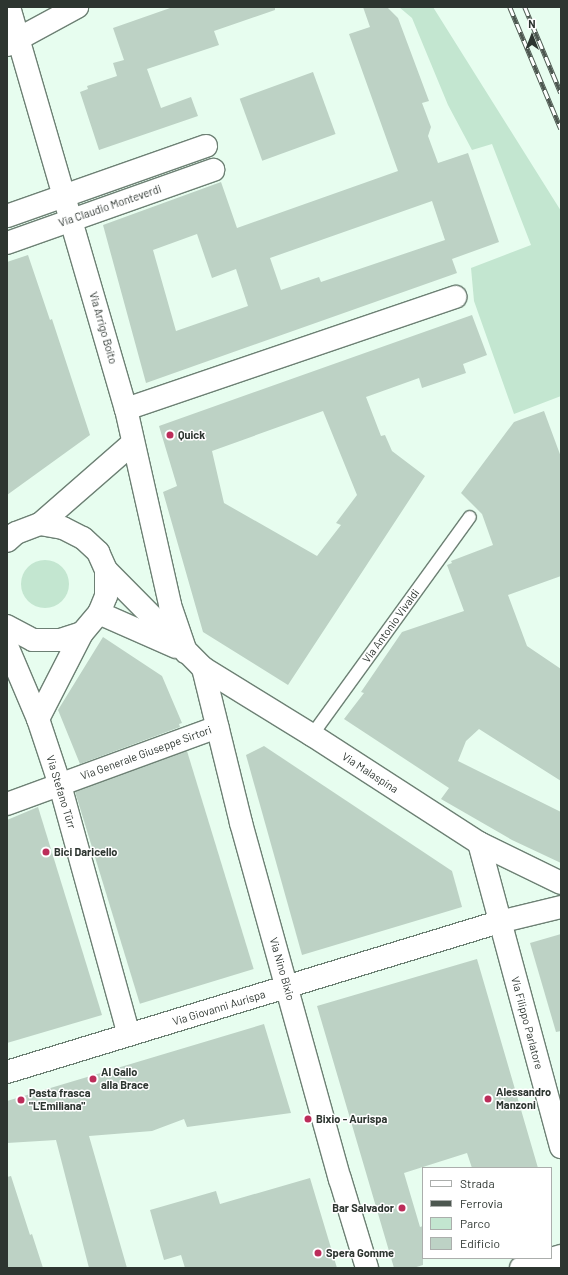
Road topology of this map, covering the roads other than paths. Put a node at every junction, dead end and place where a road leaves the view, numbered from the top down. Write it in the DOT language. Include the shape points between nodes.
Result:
graph roads {
  1 [pos="9,7"];
  2 [pos="77,7"];
  3 [pos="12,43"];
  4 [pos="206,146"];
  5 [pos="213,170"];
  6 [pos="65,196"];
  7 [pos="7,216"];
  8 [pos="71,220"];
  9 [pos="7,243"];
  10 [pos="455,297"];
  11 [pos="126,409"];
  12 [pos="133,443"];
  13 [pos="470,517"];
  14 [pos="40,524"];
  15 [pos="10,534"];
  16 [pos="106,570"];
  17 [pos="99,613"];
  18 [pos="7,626"];
  19 [pos="82,633"];
  20 [pos="7,646"];
  21 [pos="186,652"];
  22 [pos="203,668"];
  23 [pos="38,719"];
  24 [pos="217,727"];
  25 [pos="312,735"];
  26 [pos="60,785"];
  27 [pos="7,804"];
  28 [pos="479,843"];
  29 [pos="561,884"];
  30 [pos="561,907"];
  31 [pos="499,922"];
  32 [pos="287,987"];
  33 [pos="129,1035"];
  34 [pos="7,1072"];
  35 [pos="561,1147"];
  36 [pos="551,1259"];
  37 [pos="367,1268"];
  38 [pos="521,1268"];
  1 -- 3 [label="street, Via Arrigo Boito"];
  2 -- 3 [label="street"];
  3 -- 6 [label="street, Via Arrigo Boito"];
  4 -- 6 [label="street"];
  5 -- 8 [label="street, Via Claudio Monteverdi"];
  6 -- 7 [label="street"];
  6 -- 8 [label="street, Via Arrigo Boito"];
  8 -- 9 [label="street, Via Claudio Monteverdi"];
  8 -- 11 [label="street, Via Arrigo Boito"];
  10 -- 11 [label="street"];
  11 -- 12 [label="street, Via Arrigo Boito"];
  12 -- 14 [label="street"];
  12 -- 21 [label="street, Via Arrigo Boito" via="170,604"];
  13 -- 25 [label="lane, Via Antonio Vivaldi"];
  14 -- 15 [label="street"];
  14 -- 16 [label="street" via="63,528 83,538 98,552"];
  16 -- 17 [label="street" via="106,596"];
  16 -- 21 [label="street, Via Malaspina"];
  17 -- 19 [label="street"];
  17 -- 21 [label="street"];
  18 -- 19 [label="street" via="33,640 61,640"];
  19 -- 23 [label="street"];
  20 -- 23 [label="street, Via Stefano Türr"];
  21 -- 22 [label="street, Via Malaspina"];
  22 -- 24 [label="street, Via Nino Bixio"];
  22 -- 25 [label="street, Via Malaspina"];
  23 -- 26 [label="street, Via Stefano Türr"];
  24 -- 26 [label="street, Via Generale Giuseppe Sirtori"];
  24 -- 32 [label="street, Via Nino Bixio" via="241,824"];
  25 -- 28 [label="street, Via Malaspina"];
  26 -- 27 [label="street, Via Generale Giuseppe Sirtori"];
  26 -- 33 [label="street, Via Stefano Türr"];
  28 -- 29 [label="street, Via Malaspina"];
  28 -- 31 [label="street, Via Filippo Parlatore"];
  30 -- 31 [label="street, Via Giovanni Aurispa"];
  31 -- 32 [label="street, Via Giovanni Aurispa"];
  31 -- 35 [label="street, Via Filippo Parlatore"];
  32 -- 33 [label="street, Via Giovanni Aurispa"];
  32 -- 37 [label="street, Via Nino Bixio"];
  33 -- 34 [label="street, Via Giovanni Aurispa"];
  36 -- 38 [label="street"];
}
